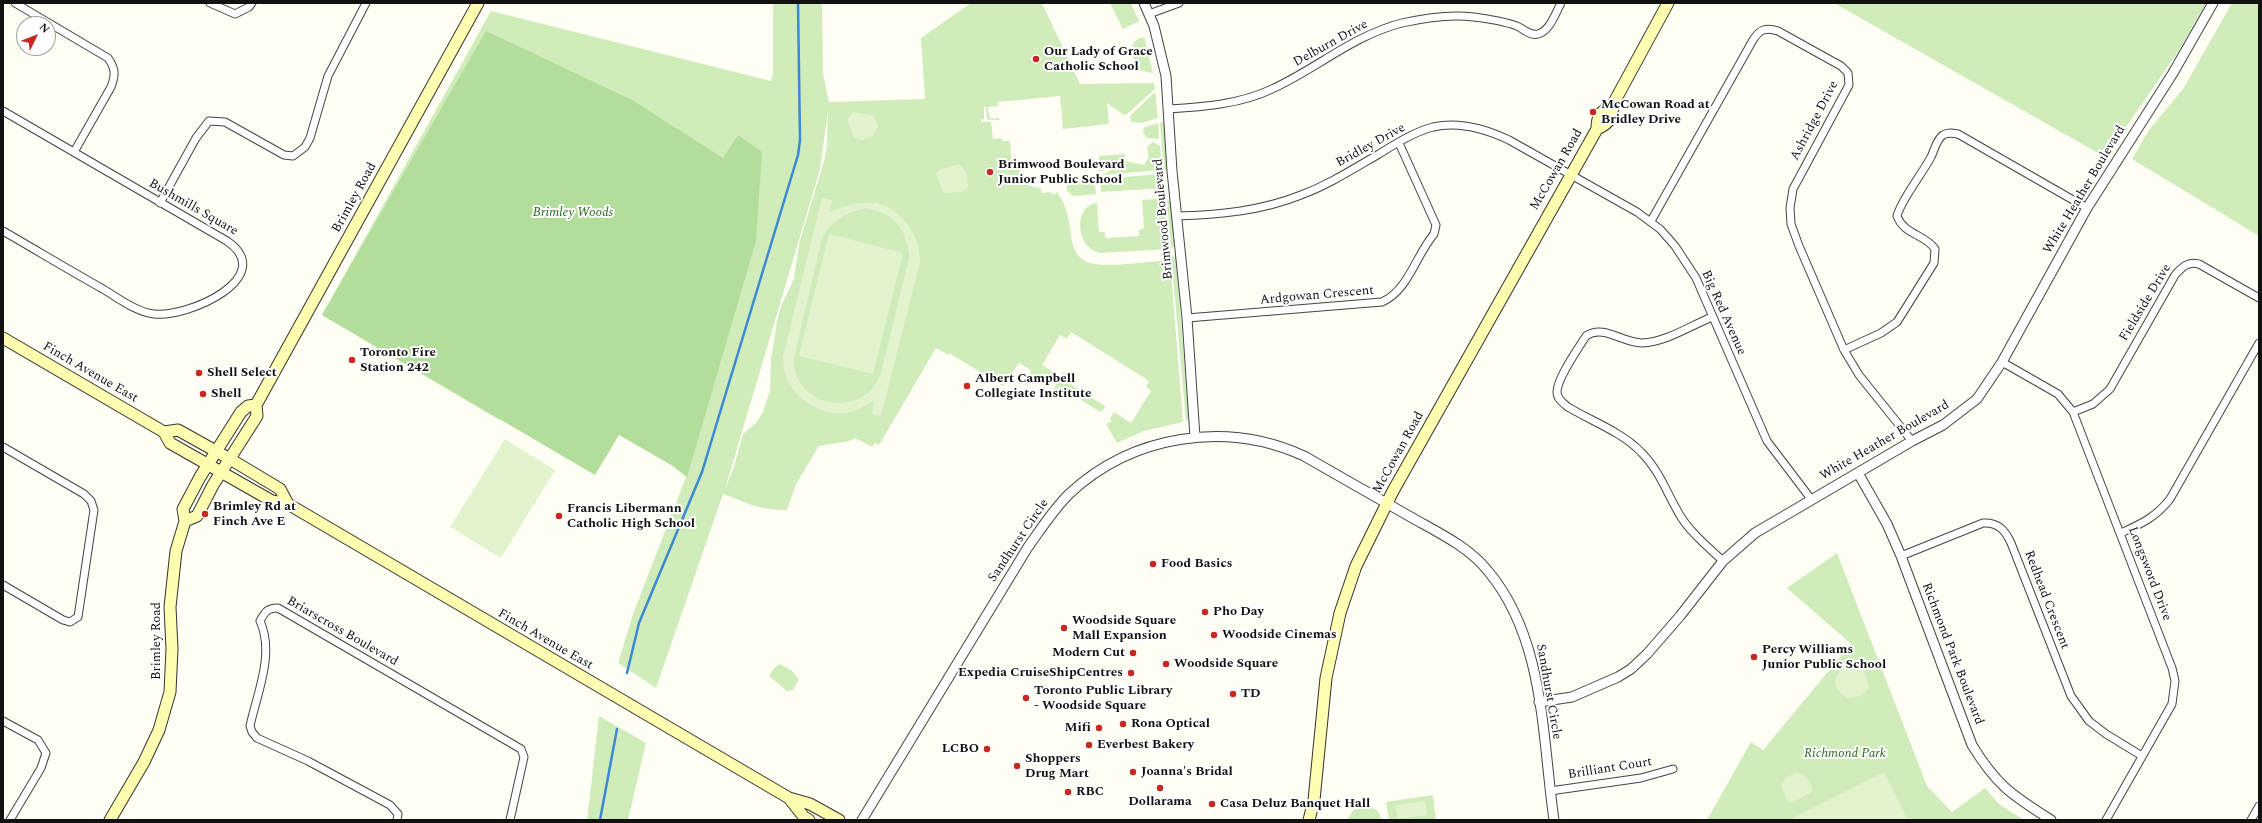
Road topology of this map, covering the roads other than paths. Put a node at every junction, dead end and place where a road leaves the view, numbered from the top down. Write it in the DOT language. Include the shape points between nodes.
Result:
graph roads {
  1 [pos="15,3"];
  2 [pos="210,3"];
  3 [pos="252,3"];
  4 [pos="366,3"];
  5 [pos="478,3"];
  6 [pos="1144,3"];
  7 [pos="1179,3"];
  8 [pos="1561,3"];
  9 [pos="1668,3"];
  10 [pos="2214,3"];
  11 [pos="1149,14"];
  12 [pos="1169,109"];
  13 [pos="3,111"];
  14 [pos="1399,143"];
  15 [pos="74,152"];
  16 [pos="1571,174"];
  17 [pos="160,202"];
  18 [pos="2087,208"];
  19 [pos="1176,216"];
  20 [pos="1651,221"];
  21 [pos="3,231"];
  22 [pos="2259,298"];
  23 [pos="1712,317"];
  24 [pos="1187,318"];
  25 [pos="3,338"];
  26 [pos="2259,343"];
  27 [pos="1844,350"];
  28 [pos="2002,362"];
  29 [pos="256,405"];
  30 [pos="2073,412"];
  31 [pos="164,432"];
  32 [pos="1195,437"];
  33 [pos="1912,441"];
  34 [pos="3,447"];
  35 [pos="216,451"];
  36 [pos="230,459"];
  37 [pos="208,465"];
  38 [pos="221,472"];
  39 [pos="1858,473"];
  40 [pos="1811,499"];
  41 [pos="1387,503"];
  42 [pos="288,504"];
  43 [pos="186,522"];
  44 [pos="2120,533"];
  45 [pos="1901,556"];
  46 [pos="1723,561"];
  47 [pos="3,585"];
  48 [pos="1539,702"];
  49 [pos="3,721"];
  50 [pos="2142,756"];
  51 [pos="1673,769"];
  52 [pos="1550,791"];
  53 [pos="789,798"];
  54 [pos="2259,807"];
  55 [pos="10,820"];
  56 [pos="110,820"];
  57 [pos="397,820"];
  58 [pos="510,820"];
  59 [pos="809,820"];
  60 [pos="839,820"];
  61 [pos="862,820"];
  62 [pos="1310,820"];
  63 [pos="1554,820"];
  64 [pos="2051,820"];
  65 [pos="2106,820"];
  66 [pos="2251,820"];
  1 -- 15 [label="street" via="108,58 114,67 115,77 111,87"];
  2 -- 3 [label="street" via="235,14"];
  4 -- 17 [label="street" via="328,76 310,138 300,153 293,156 284,155 225,122 209,121"];
  5 -- 29 [label="main road, Brimley Road"];
  6 -- 11 [label="street, Brimwood Boulevard"];
  7 -- 11 [label="street"];
  8 -- 12 [label="street, Delburn Drive" via="1547,28 1538,34 1513,25 1473,17 1436,18 1402,23 1369,34 1286,83 1254,96 1220,104"];
  9 -- 16 [label="main road, McCowan Road" via="1612,106 1613,113 1607,124 1596,128"];
  10 -- 18 [label="street, White Heather Boulevard" via="2173,73"];
  11 -- 12 [label="street, Brimwood Boulevard" via="1166,76"];
  12 -- 19 [label="street, Brimwood Boulevard"];
  13 -- 15 [label="street, Bushmills Square"];
  14 -- 16 [label="street, Bridley Drive" via="1433,127 1466,126 1488,130"];
  14 -- 19 [label="street, Bridley Drive" via="1321,187 1299,196 1248,211"];
  14 -- 24 [label="street, Ardgowan Crescent" via="1436,225 1434,234 1403,284 1389,299 1382,302"];
  15 -- 17 [label="street, Bushmills Square"];
  16 -- 20 [label="street, Big Red Avenue"];
  16 -- 41 [label="main road, McCowan Road"];
  17 -- 21 [label="street, Bushmills Square" via="227,241 241,254 242,267 237,278 229,288 207,303 165,314 143,311"];
  18 -- 27 [label="street" via="1958,134 1945,134 1937,142 1920,178 1902,202 1897,216 1904,228 1930,241 1935,249 1934,263 1896,322 1881,333"];
  18 -- 28 [label="street, White Heather Boulevard"];
  19 -- 24 [label="street, Brimwood Boulevard"];
  20 -- 23 [label="street, Big Red Avenue" via="1687,263"];
  20 -- 27 [label="street, Ashridge Drive" via="1757,34 1769,28 1778,31 1841,66 1848,73 1849,85 1799,176 1793,189 1790,208 1791,224 1798,246"];
  22 -- 30 [label="street, Fieldside Drive" via="2194,262 2181,268 2175,274 2110,389 2096,402"];
  23 -- 40 [label="street, Big Red Avenue" via="1767,440"];
  23 -- 46 [label="street" via="1665,338 1643,343 1632,342 1601,331 1592,332 1586,336 1563,376 1557,394 1568,407 1640,450 1663,480 1695,535"];
  24 -- 32 [label="street, Brimwood Boulevard"];
  25 -- 31 [label="main road, Finch Avenue East"];
  26 -- 44 [label="street" via="2170,499 2161,511 2149,520"];
  27 -- 33 [label="street, Ashridge Drive" via="1859,375"];
  28 -- 30 [label="street, Longsword Drive" via="2058,394"];
  28 -- 33 [label="street, White Heather Boulevard" via="1976,398 1943,425"];
  29 -- 35 [label="main road, Brimley Road" via="244,408"];
  29 -- 36 [label="main road, Brimley Road" via="257,416"];
  30 -- 44 [label="street, Longsword Drive"];
  31 -- 35 [label="main road, Finch Avenue East" via="178,430"];
  31 -- 37 [label="main road, Finch Avenue East" via="170,443"];
  32 -- 41 [label="street, Sandhurst Circle" via="1230,436 1287,448"];
  32 -- 61 [label="street, Sandhurst Circle" via="1146,448 1120,458 1082,483 1054,512 1008,579"];
  33 -- 39 [label="street, White Heather Boulevard"];
  34 -- 47 [label="street" via="84,494 94,510 78,618 70,622 63,620"];
  35 -- 36 [label="main road, Finch Avenue East"];
  35 -- 37 [label="main road, Brimley Road"];
  36 -- 38 [label="main road, Brimley Road"];
  36 -- 42 [label="main road, Finch Avenue East" via="280,488"];
  37 -- 38 [label="main road, Finch Avenue East"];
  37 -- 43 [label="main road, Brimley Road" via="183,510"];
  38 -- 42 [label="main road, Finch Avenue East" via="272,501"];
  38 -- 43 [label="main road, Brimley Road" via="197,516"];
  39 -- 40 [label="street, White Heather Boulevard"];
  39 -- 45 [label="street, Richmond Park Boulevard" via="1887,524"];
  40 -- 46 [label="street, White Heather Boulevard" via="1755,533"];
  41 -- 48 [label="street, Sandhurst Circle" via="1454,541 1488,571 1524,634"];
  41 -- 62 [label="main road, McCowan Road" via="1356,566 1340,613 1326,678"];
  42 -- 53 [label="main road, Finch Avenue East"];
  43 -- 56 [label="main road, Brimley Road" via="176,551 173,571 170,607 170,692 159,730 144,762"];
  44 -- 50 [label="street, Longsword Drive" via="2175,681 2172,704"];
  45 -- 50 [label="street, Redhead Crescent" via="1983,523 1991,523 2006,532 2071,696 2089,721"];
  45 -- 64 [label="street, Richmond Park Boulevard" via="1972,745 1998,782 2011,794"];
  46 -- 48 [label="street, White Heather Boulevard" via="1680,616 1631,669 1572,697"];
  48 -- 52 [label="street, Sandhurst Circle"];
  49 -- 55 [label="street" via="38,740 46,753 41,768"];
  50 -- 65 [label="street, Longsword Drive"];
  51 -- 52 [label="street, Brilliant Court" via="1641,778"];
  52 -- 63 [label="street, Sandhurst Circle"];
  53 -- 59 [label="main road, Finch Avenue East"];
  53 -- 60 [label="main road, Finch Avenue East" via="810,804"];
  54 -- 66 [label="street"];
  57 -- 58 [label="street, Briarscross Boulevard" via="397,810 390,805 308,761 257,738 252,732 250,726 267,652 264,629 260,621 264,612 270,608 278,608 521,750 524,757"];
}
